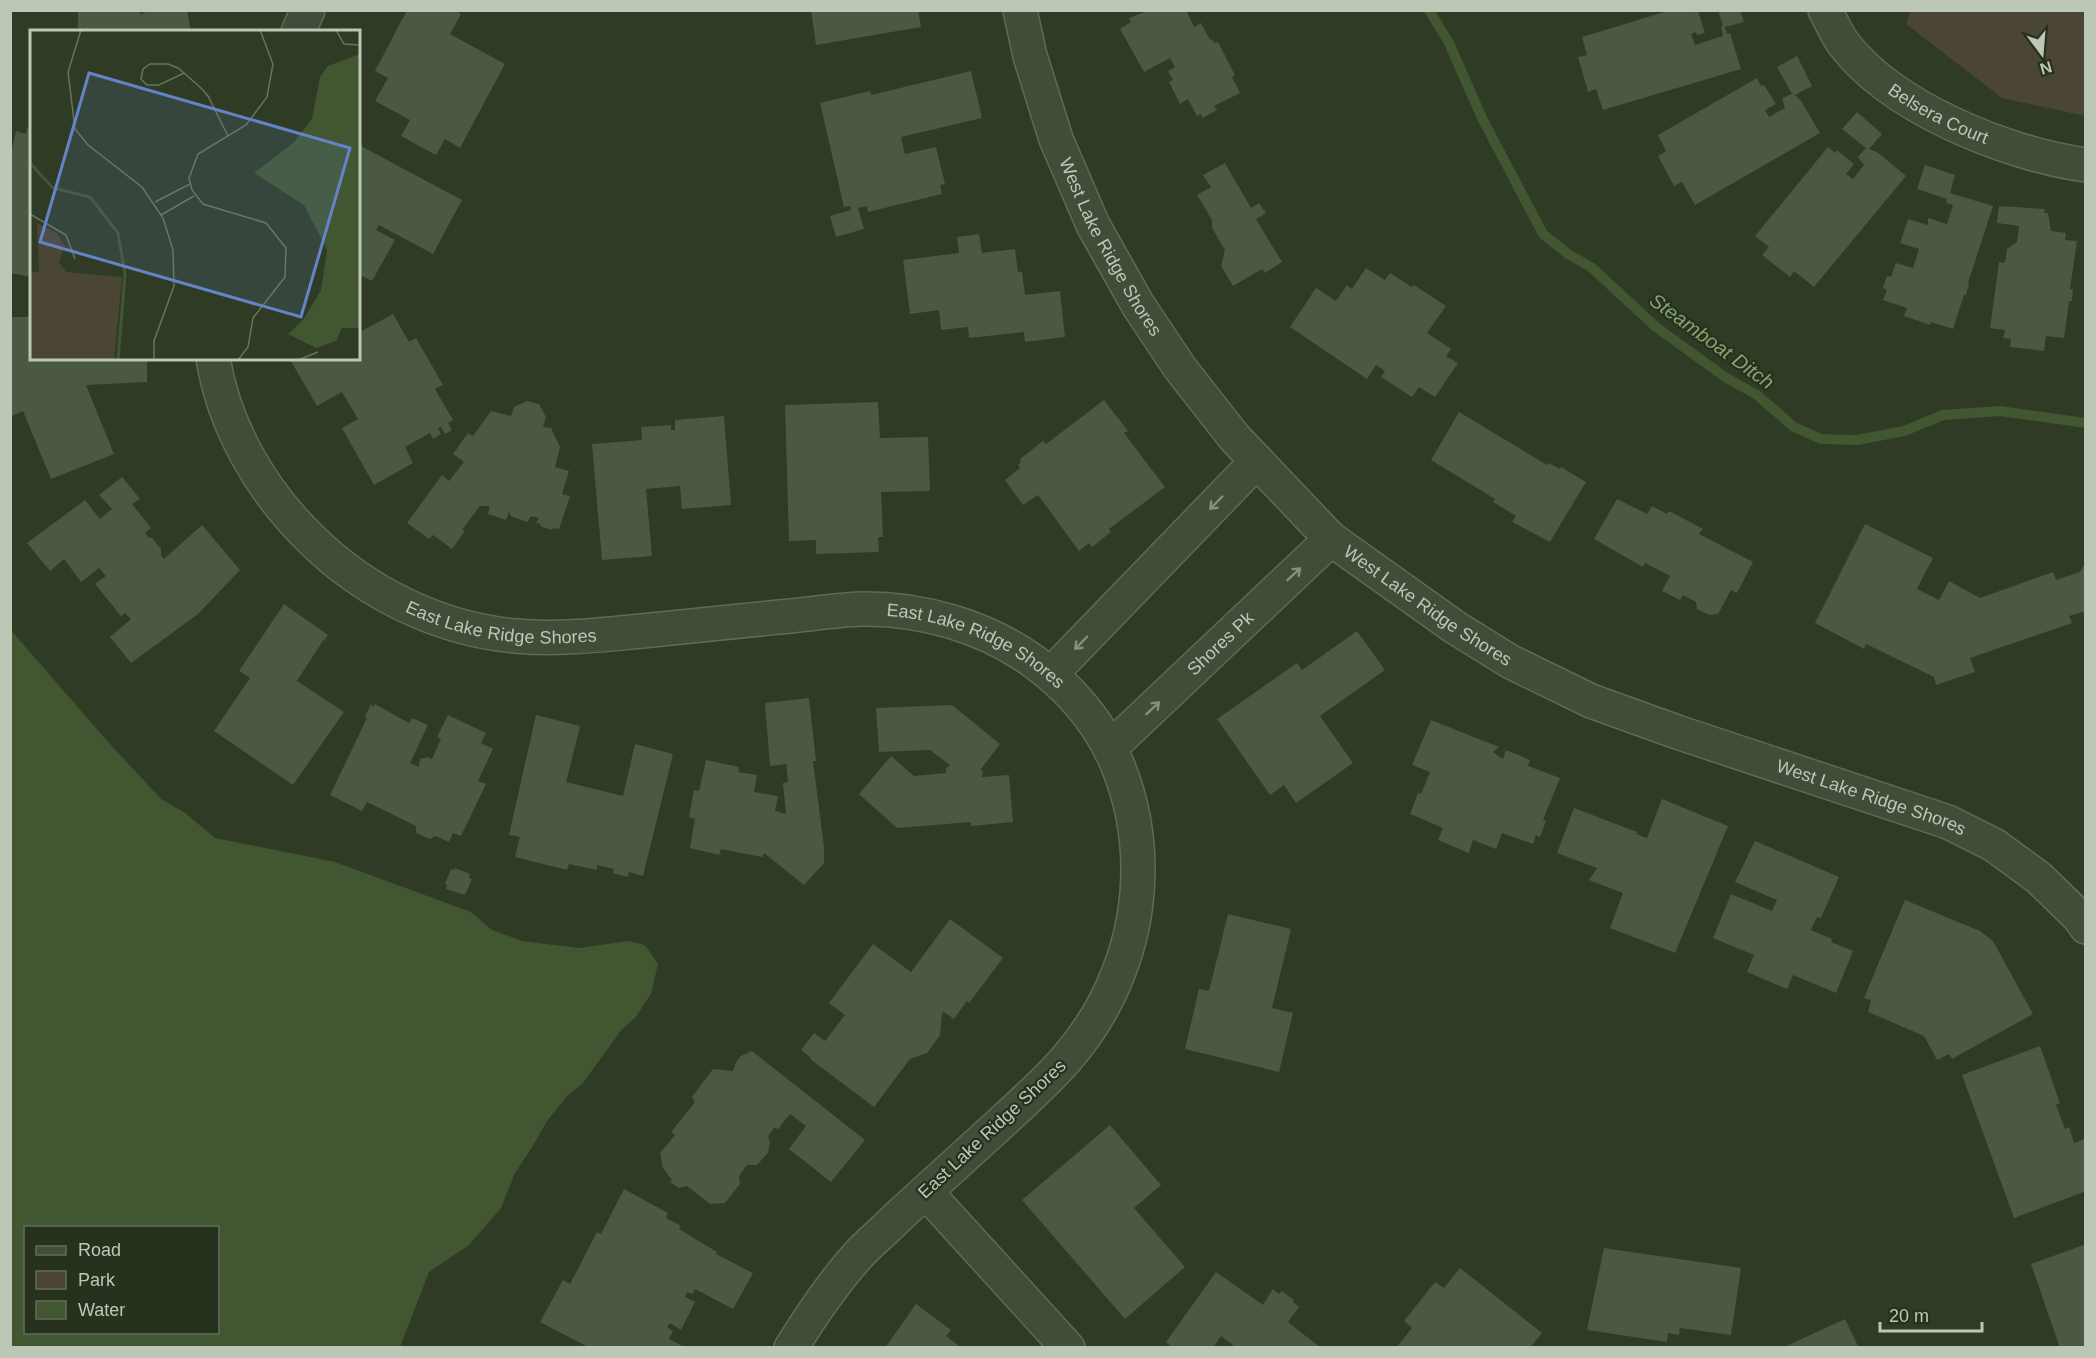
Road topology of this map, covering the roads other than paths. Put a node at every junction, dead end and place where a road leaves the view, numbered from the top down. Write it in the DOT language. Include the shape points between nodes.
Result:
graph roads {
  1 [pos="309,10"];
  2 [pos="1020,10"];
  3 [pos="1825,10"];
  4 [pos="299,30"];
  5 [pos="2085,165"];
  6 [pos="213,360"];
  7 [pos="1257,461"];
  8 [pos="1331,539"];
  9 [pos="1051,674"];
  10 [pos="1110,748"];
  11 [pos="2085,927"];
  12 [pos="926,1192"];
  13 [pos="791,1347"];
  14 [pos="1068,1347"];
  1 -- 4 [label="street"];
  2 -- 7 [label="street, West Lake Ridge Shores" via="1056,139 1093,225 1138,305 1180,368"];
  3 -- 5 [label="street, Belsera Court" via="1843,43 1875,76 1919,106 1989,141 2054,161"];
  6 -- 9 [label="street, East Lake Ridge Shores" via="233,427 258,476 293,522 329,557 367,585 410,608 459,626 511,636 564,638 863,609 915,613 969,626 1013,646"];
  7 -- 8 [label="street, West Lake Ridge Shores"];
  7 -- 9 [label="street, one-way"];
  10 -- 8 [label="street, Shores Pk, one-way"];
  8 -- 11 [label="street, West Lake Ridge Shores" via="1465,634 1511,662 1591,701 1948,822 1985,841 2038,878"];
  9 -- 10 [label="street, East Lake Ridge Shores" via="1082,706"];
  10 -- 12 [label="street, East Lake Ridge Shores" via="1129,793 1138,838 1138,888 1131,929 1112,988 1087,1034 1055,1073"];
  12 -- 13 [label="street, East Lake Ridge Shores" via="862,1251 817,1306"];
  12 -- 14 [label="street"];
}
